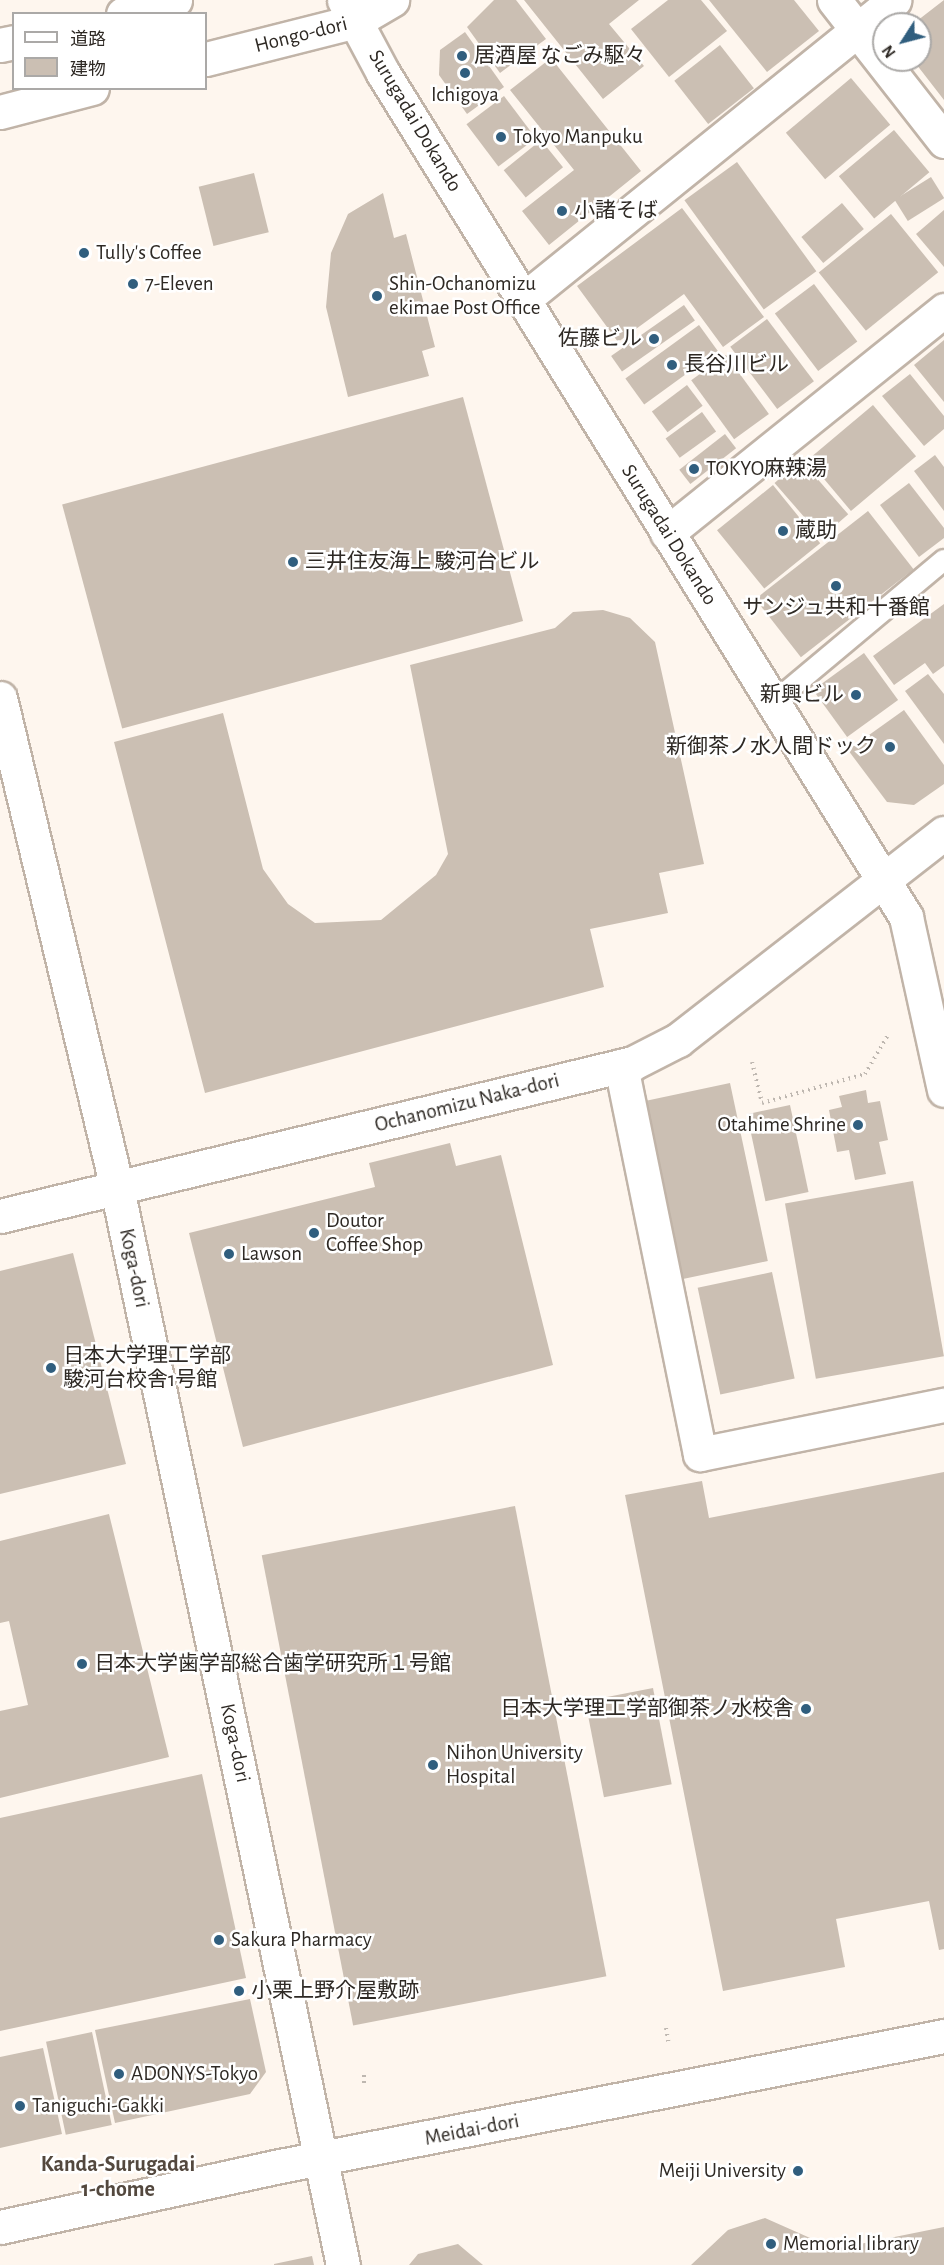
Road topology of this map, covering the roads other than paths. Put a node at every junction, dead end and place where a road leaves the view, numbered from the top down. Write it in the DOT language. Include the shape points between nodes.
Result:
graph roads {
  1 [pos="175,0"];
  2 [pos="392,0"];
  3 [pos="834,0"];
  4 [pos="894,0"];
  5 [pos="350,11"];
  6 [pos="130,12"];
  7 [pos="859,30"];
  8 [pos="207,59"];
  9 [pos="84,90"];
  10 [pos="0,112"];
  11 [pos="944,141"];
  12 [pos="524,299"];
  13 [pos="944,310"];
  14 [pos="667,533"];
  15 [pos="944,560"];
  16 [pos="0,698"];
  17 [pos="772,703"];
  18 [pos="944,832"];
  19 [pos="883,883"];
  20 [pos="621,1066"];
  21 [pos="944,1090"];
  22 [pos="117,1188"];
  23 [pos="0,1216"];
  24 [pos="944,1406"];
  25 [pos="944,2036"];
  26 [pos="322,2159"];
  27 [pos="0,2226"];
  28 [pos="343,2265"];
  1 -- 6 [label="street"];
  2 -- 5 [label="street, Hongo-dori"];
  3 -- 7 [label="street"];
  4 -- 7 [label="street"];
  5 -- 8 [label="street, Hongo-dori"];
  5 -- 12 [label="street, Surugadai Dokando"];
  7 -- 11 [label="street"];
  7 -- 12 [label="street"];
  9 -- 10 [label="street"];
  12 -- 14 [label="street, Surugadai Dokando"];
  13 -- 14 [label="street"];
  14 -- 17 [label="street, Surugadai Dokando"];
  15 -- 17 [label="lane"];
  16 -- 22 [label="street, Koga-dori"];
  17 -- 19 [label="street, Surugadai Dokando"];
  18 -- 19 [label="street, Ochanomizu Naka-dori"];
  19 -- 20 [label="street, Ochanomizu Naka-dori" via="678,1040"];
  19 -- 21 [label="street, Surugadai Dokando" via="906,917"];
  20 -- 22 [label="street, Ochanomizu Naka-dori"];
  20 -- 24 [label="street" via="700,1454"];
  22 -- 23 [label="street, Ochanomizu Naka-dori"];
  22 -- 26 [label="street, Koga-dori"];
  25 -- 26 [label="street, Meidai-dori"];
  26 -- 27 [label="street, Meidai-dori"];
  26 -- 28 [label="street, Koga-dori"];
}
